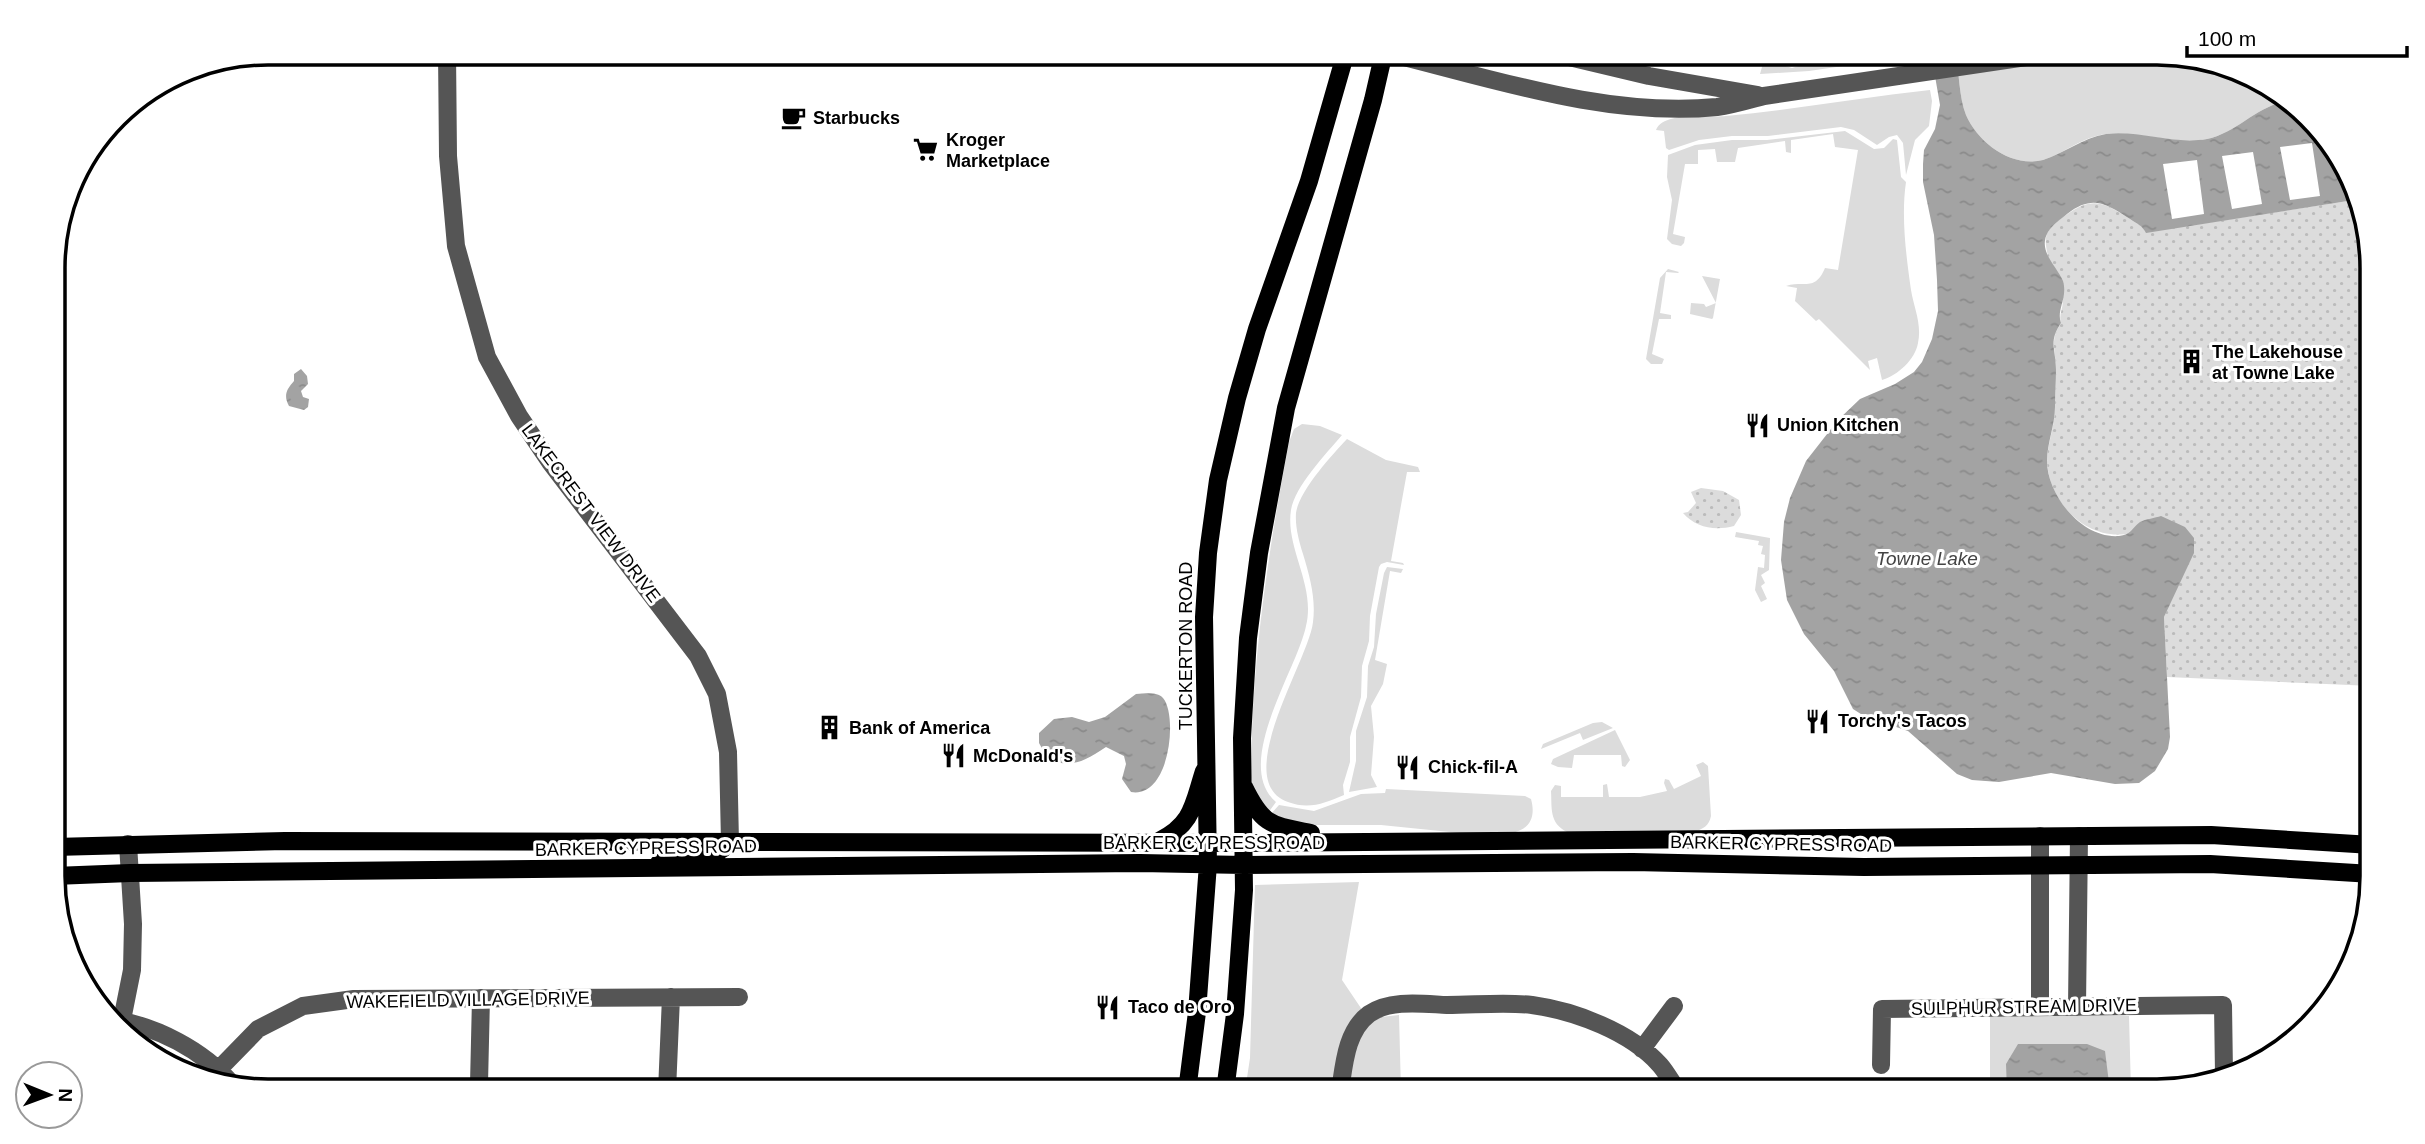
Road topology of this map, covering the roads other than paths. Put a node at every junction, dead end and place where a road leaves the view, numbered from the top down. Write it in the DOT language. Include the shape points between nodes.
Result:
graph roads {
  1 [pos="447,65"];
  2 [pos="1342,65"];
  3 [pos="1381,65"];
  4 [pos="1438,65"];
  5 [pos="1603,65"];
  6 [pos="1982,65"];
  7 [pos="1649,76"];
  8 [pos="1764,96"];
  9 [pos="1646,108"];
  10 [pos="1207,761"];
  11 [pos="1241,781"];
  12 [pos="2040,836"];
  13 [pos="2078,836"];
  14 [pos="1719,840"];
  15 [pos="331,842"];
  16 [pos="551,842"];
  17 [pos="730,842"];
  18 [pos="1157,842"];
  19 [pos="1208,842"];
  20 [pos="1348,842"];
  21 [pos="1243,843"];
  22 [pos="128,844"];
  23 [pos="2360,844"];
  24 [pos="65,847"];
  25 [pos="1592,862"];
  26 [pos="1208,864"];
  27 [pos="1244,865"];
  28 [pos="2040,865"];
  29 [pos="2079,865"];
  30 [pos="639,869"];
  31 [pos="332,870"];
  32 [pos="551,870"];
  33 [pos="130,873"];
  34 [pos="2360,873"];
  35 [pos="65,876"];
  36 [pos="739,997"];
  37 [pos="481,998"];
  38 [pos="671,998"];
  39 [pos="1674,1006"];
  40 [pos="2040,1007"];
  41 [pos="2077,1007"];
  42 [pos="119,1014"];
  43 [pos="126,1022"];
  44 [pos="1642,1049"];
  45 [pos="1881,1065"];
  46 [pos="2224,1068"];
  47 [pos="219,1069"];
  48 [pos="223,1074"];
  49 [pos="479,1079"];
  50 [pos="668,1079"];
  51 [pos="1189,1079"];
  52 [pos="1227,1079"];
  53 [pos="1342,1079"];
  54 [pos="1670,1079"];
  1 -- 17 [label="street, LAKECREST VIEW DRIVE" via="448,156 456,246 487,357 550,462 698,656 717,694 728,752"];
  2 -- 10 [label="main road, TUCKERTON ROAD" via="1309,181 1243,375 1218,480 1204,617"];
  3 -- 11 [label="main road" via="1272,475 1248,638"];
  4 -- 9 [label="street" via="1558,94"];
  5 -- 7 [label="street"];
  6 -- 8 [label="street"];
  7 -- 8 [label="street"];
  7 -- 9 [label="street"];
  8 -- 9 [label="street" via="1720,107"];
  10 -- 18 [label="main road" via="1185,823"];
  10 -- 19 [label="main road, TUCKERTON ROAD"];
  11 -- 20 [label="main road" via="1252,804 1274,826"];
  11 -- 21 [label="main road"];
  12 -- 13 [label="main road, BARKER CYPRESS ROAD"];
  12 -- 14 [label="main road, BARKER CYPRESS ROAD"];
  12 -- 28 [label="street"];
  13 -- 23 [label="main road, BARKER CYPRESS ROAD" via="2211,835"];
  13 -- 29 [label="street"];
  14 -- 20 [label="main road, BARKER CYPRESS ROAD"];
  14 -- 25 [label="main road" via="1715,851 1645,852"];
  15 -- 16 [label="main road, BARKER CYPRESS ROAD"];
  15 -- 22 [label="main road, BARKER CYPRESS ROAD"];
  15 -- 31 [label="main road"];
  16 -- 17 [label="main road, BARKER CYPRESS ROAD"];
  16 -- 32 [label="main road"];
  17 -- 18 [label="main road, BARKER CYPRESS ROAD"];
  17 -- 30 [label="main road" via="713,855 685,856"];
  18 -- 19 [label="main road, BARKER CYPRESS ROAD"];
  19 -- 21 [label="main road, BARKER CYPRESS ROAD"];
  19 -- 26 [label="main road, TUCKERTON ROAD"];
  20 -- 21 [label="main road, BARKER CYPRESS ROAD"];
  21 -- 27 [label="main road"];
  22 -- 24 [label="main road, BARKER CYPRESS ROAD"];
  22 -- 33 [label="street"];
  25 -- 27 [label="main road, BARKER CYPRESS ROAD"];
  25 -- 28 [label="main road, BARKER CYPRESS ROAD"];
  26 -- 27 [label="main road, BARKER CYPRESS ROAD"];
  26 -- 30 [label="main road, BARKER CYPRESS ROAD"];
  26 -- 51 [label="main road, TUCKERTON ROAD"];
  27 -- 52 [label="main road"];
  28 -- 29 [label="main road, BARKER CYPRESS ROAD"];
  28 -- 40 [label="street"];
  29 -- 34 [label="main road, BARKER CYPRESS ROAD" via="2210,864"];
  29 -- 41 [label="street"];
  30 -- 32 [label="main road, BARKER CYPRESS ROAD"];
  31 -- 32 [label="main road, BARKER CYPRESS ROAD"];
  31 -- 33 [label="main road, BARKER CYPRESS ROAD"];
  33 -- 35 [label="main road, BARKER CYPRESS ROAD"];
  33 -- 42 [label="street" via="132,970"];
  36 -- 38 [label="street, WAKEFIELD VILLAGE DRIVE"];
  37 -- 38 [label="street, WAKEFIELD VILLAGE DRIVE"];
  37 -- 47 [label="street, WAKEFIELD VILLAGE DRIVE" via="355,999 303,1006 258,1029"];
  37 -- 49 [label="street"];
  38 -- 50 [label="street"];
  39 -- 44 [label="street"];
  40 -- 41 [label="street, SULPHUR STREAM DRIVE"];
  40 -- 45 [label="street, SULPHUR STREAM DRIVE" via="1882,1009"];
  41 -- 46 [label="street, SULPHUR STREAM DRIVE" via="2222,1005"];
  43 -- 47 [label="street" via="154,1030"];
  44 -- 53 [label="street" via="1570,1012 1530,1005 1391,1005 1369,1013 1355,1030"];
  44 -- 54 [label="street"];
  47 -- 48 [label="street"];
}
